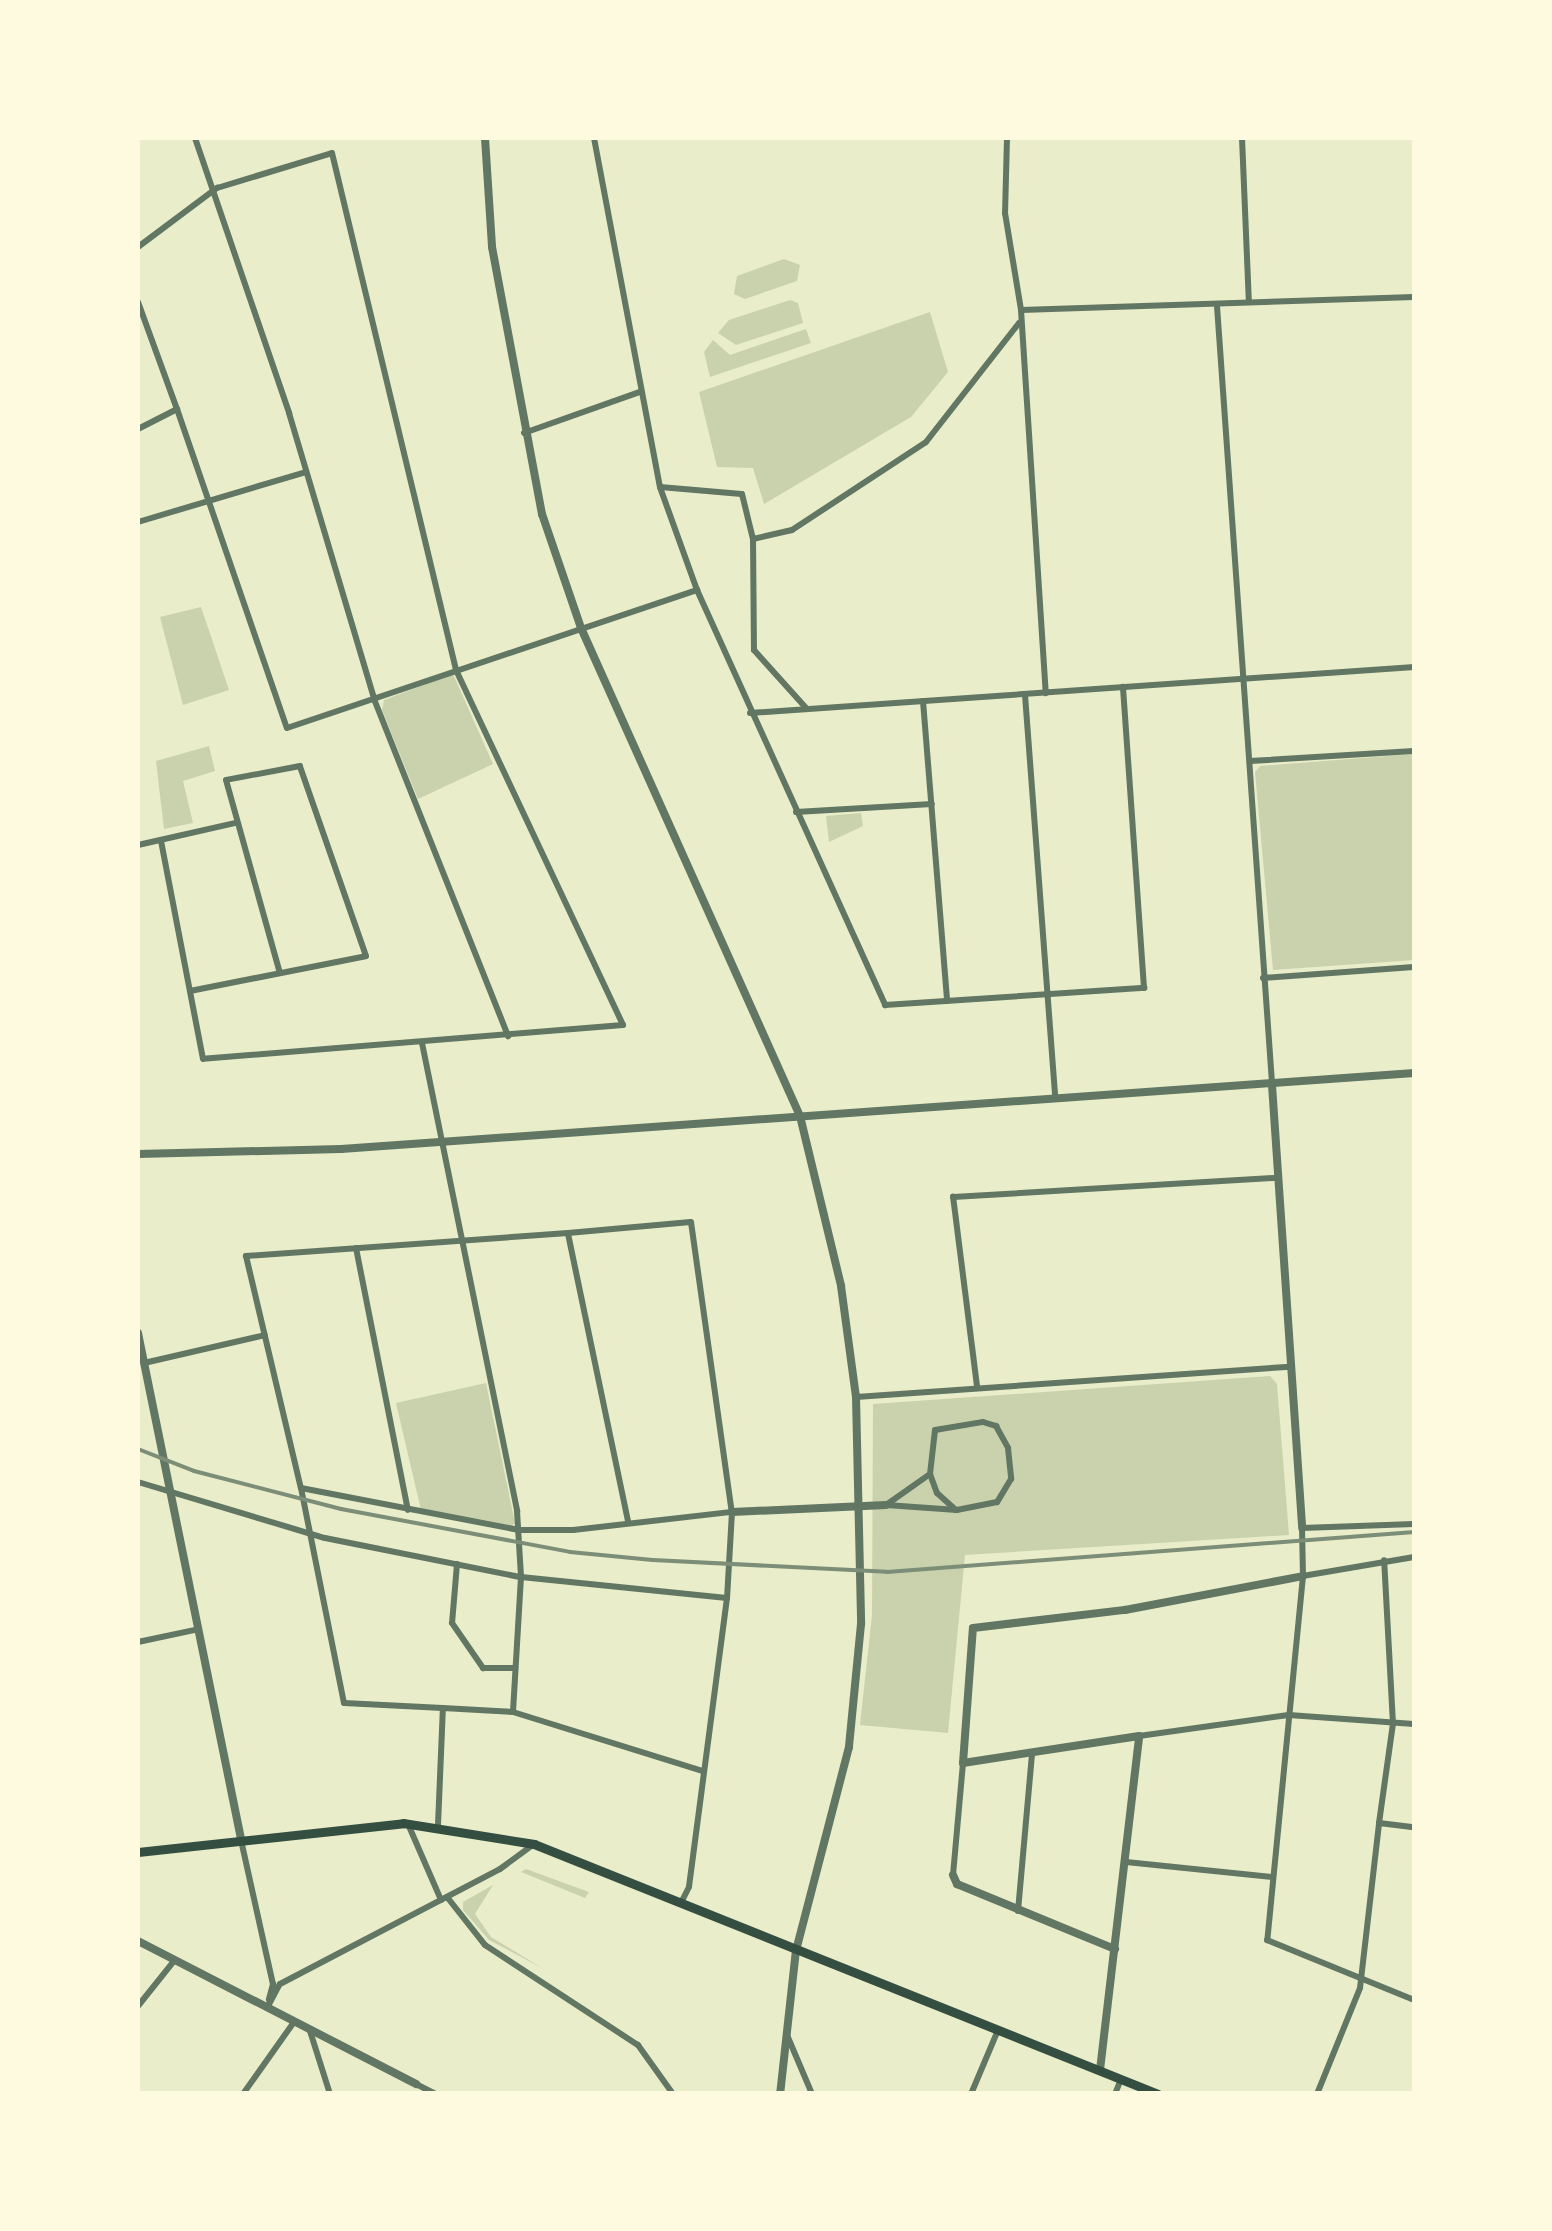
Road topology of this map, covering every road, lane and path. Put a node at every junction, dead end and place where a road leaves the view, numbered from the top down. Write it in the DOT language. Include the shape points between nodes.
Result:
graph roads {
  1 [pos="195,138"];
  2 [pos="484,138"];
  3 [pos="594,138"];
  4 [pos="1007,138"];
  5 [pos="1242,138"];
  6 [pos="217,188"];
  7 [pos="138,246"];
  8 [pos="1414,297"];
  9 [pos="138,302"];
  10 [pos="1249,302"];
  11 [pos="1217,306"];
  12 [pos="1021,310"];
  13 [pos="1020,322"];
  14 [pos="640,392"];
  15 [pos="177,409"];
  16 [pos="138,428"];
  17 [pos="523,434"];
  18 [pos="306,472"];
  19 [pos="660,487"];
  20 [pos="208,500"];
  21 [pos="138,522"];
  22 [pos="753,539"];
  23 [pos="697,590"];
  24 [pos="581,628"];
  25 [pos="1414,667"];
  26 [pos="456,670"];
  27 [pos="1243,678"];
  28 [pos="1123,687"];
  29 [pos="1046,693"];
  30 [pos="1025,695"];
  31 [pos="374,699"];
  32 [pos="923,701"];
  33 [pos="807,710"];
  34 [pos="750,713"];
  35 [pos="1414,750"];
  36 [pos="1250,761"];
  37 [pos="932,804"];
  38 [pos="796,812"];
  39 [pos="235,823"];
  40 [pos="161,840"];
  41 [pos="138,844"];
  42 [pos="1414,967"];
  43 [pos="280,973"];
  44 [pos="1263,978"];
  45 [pos="190,990"];
  46 [pos="1048,995"];
  47 [pos="947,1001"];
  48 [pos="508,1036"];
  49 [pos="422,1043"];
  50 [pos="1414,1073"];
  51 [pos="1272,1084"];
  52 [pos="1055,1098"];
  53 [pos="800,1116"];
  54 [pos="442,1141"];
  55 [pos="138,1154"];
  56 [pos="1277,1178"];
  57 [pos="568,1233"];
  58 [pos="463,1240"];
  59 [pos="356,1248"];
  60 [pos="138,1333"];
  61 [pos="264,1335"];
  62 [pos="144,1364"];
  63 [pos="1290,1367"];
  64 [pos="976,1386"];
  65 [pos="856,1397"];
  66 [pos="930,1474"];
  67 [pos="138,1482"];
  68 [pos="301,1488"];
  69 [pos="174,1496"];
  70 [pos="886,1505"];
  71 [pos="862,1506"];
  72 [pos="408,1510"];
  73 [pos="957,1510"];
  74 [pos="732,1512"];
  75 [pos="628,1521"];
  76 [pos="1414,1524"];
  77 [pos="1302,1528"];
  78 [pos="519,1530"];
  79 [pos="310,1534"];
  80 [pos="1414,1557"];
  81 [pos="1384,1560"];
  82 [pos="457,1564"];
  83 [pos="1303,1576"];
  84 [pos="522,1577"];
  85 [pos="727,1598"];
  86 [pos="199,1629"];
  87 [pos="138,1642"];
  88 [pos="514,1668"];
  89 [pos="443,1708"];
  90 [pos="513,1712"];
  91 [pos="1290,1715"];
  92 [pos="1393,1724"];
  93 [pos="1414,1724"];
  94 [pos="1140,1736"];
  95 [pos="1032,1753"];
  96 [pos="963,1762"];
  97 [pos="703,1771"];
  98 [pos="408,1823"];
  99 [pos="1380,1823"];
  100 [pos="438,1825"];
  101 [pos="1414,1826"];
  102 [pos="241,1839"];
  103 [pos="534,1844"];
  104 [pos="138,1852"];
  105 [pos="1126,1862"];
  106 [pos="953,1874"];
  107 [pos="1272,1878"];
  108 [pos="444,1899"];
  109 [pos="681,1903"];
  110 [pos="1018,1911"];
  111 [pos="138,1941"];
  112 [pos="1115,1949"];
  113 [pos="796,1950"];
  114 [pos="174,1962"];
  115 [pos="1361,1979"];
  116 [pos="1414,2000"];
  117 [pos="138,2006"];
  118 [pos="267,2008"];
  119 [pos="294,2022"];
  120 [pos="998,2030"];
  121 [pos="310,2031"];
  122 [pos="786,2034"];
  123 [pos="1100,2070"];
  124 [pos="1121,2079"];
  125 [pos="416,2084"];
  126 [pos="244,2094"];
  127 [pos="330,2094"];
  128 [pos="436,2094"];
  129 [pos="674,2094"];
  130 [pos="780,2094"];
  131 [pos="812,2094"];
  132 [pos="972,2094"];
  133 [pos="1115,2094"];
  134 [pos="1158,2094"];
  135 [pos="1318,2094"];
  1 -- 6 [label="street"];
  2 -- 17 [label="street" via="492,247"];
  3 -- 14 [label="street"];
  4 -- 12 [label="street" via="1004,213"];
  5 -- 10 [label="street"];
  6 -- 7 [label="street"];
  6 -- 18 [label="street"];
  6 -- 26 [label="street" via="332,152"];
  8 -- 10 [label="street"];
  9 -- 15 [label="street"];
  10 -- 11 [label="street"];
  11 -- 12 [label="street"];
  11 -- 27 [label="street"];
  12 -- 13 [label="street"];
  13 -- 22 [label="street" via="926,442 792,530"];
  13 -- 29 [label="street"];
  14 -- 17 [label="street"];
  14 -- 19 [label="street"];
  15 -- 16 [label="street"];
  15 -- 20 [label="street"];
  17 -- 24 [label="street"];
  18 -- 20 [label="street"];
  18 -- 31 [label="street"];
  19 -- 22 [label="street" via="742,494"];
  19 -- 23 [label="street"];
  20 -- 21 [label="street"];
  20 -- 31 [label="street" via="287,728"];
  22 -- 33 [label="street" via="754,650"];
  23 -- 24 [label="street"];
  23 -- 34 [label="street"];
  24 -- 26 [label="street"];
  24 -- 53 [label="street"];
  25 -- 27 [label="street"];
  26 -- 31 [label="street"];
  26 -- 48 [label="street" via="623,1025"];
  27 -- 28 [label="street"];
  27 -- 36 [label="street"];
  28 -- 29 [label="street"];
  28 -- 46 [label="street" via="1144,988"];
  29 -- 30 [label="street"];
  30 -- 32 [label="street"];
  30 -- 46 [label="street"];
  31 -- 48 [label="street"];
  32 -- 33 [label="street"];
  32 -- 37 [label="street"];
  33 -- 34 [label="street"];
  34 -- 38 [label="street"];
  35 -- 36 [label="street"];
  36 -- 44 [label="street"];
  37 -- 38 [label="street"];
  37 -- 47 [label="street"];
  38 -- 47 [label="street" via="885,1005"];
  39 -- 40 [label="street"];
  39 -- 43 [label="street"];
  39 -- 43 [label="street" via="226,780 300,766 366,956"];
  40 -- 41 [label="street"];
  40 -- 45 [label="street"];
  42 -- 44 [label="street"];
  43 -- 45 [label="street"];
  44 -- 51 [label="street"];
  45 -- 49 [label="street" via="204,1059"];
  46 -- 47 [label="street"];
  46 -- 52 [label="street"];
  48 -- 49 [label="street"];
  49 -- 54 [label="street"];
  50 -- 51 [label="street"];
  51 -- 52 [label="street"];
  51 -- 56 [label="street"];
  52 -- 53 [label="street"];
  53 -- 54 [label="street"];
  53 -- 65 [label="street" via="841,1286"];
  54 -- 55 [label="street" via="225,1156"];
  54 -- 58 [label="street"];
  56 -- 63 [label="street"];
  56 -- 64 [label="street" via="953,1197"];
  57 -- 58 [label="street"];
  57 -- 74 [label="street" via="691,1222"];
  57 -- 75 [label="street"];
  58 -- 59 [label="street"];
  58 -- 78 [label="street"];
  59 -- 61 [label="street" via="246,1256"];
  59 -- 72 [label="street"];
  60 -- 62 [label="street"];
  61 -- 62 [label="street"];
  61 -- 68 [label="street"];
  62 -- 69 [label="street"];
  63 -- 64 [label="street"];
  63 -- 77 [label="street"];
  64 -- 65 [label="street"];
  65 -- 71 [label="street"];
  66 -- 70 [label="street"];
  66 -- 73 [label="street" via="937,1494"];
  66 -- 73 [label="street" via="930,1438 943,1426 983,1422 1006,1436 1007,1490 987,1508"];
  67 -- 69 [label="street"];
  68 -- 72 [label="street"];
  68 -- 79 [label="street"];
  69 -- 79 [label="street"];
  69 -- 86 [label="street"];
  70 -- 71 [label="street"];
  70 -- 73 [label="street"];
  71 -- 74 [label="street"];
  71 -- 113 [label="street" via="862,1624 849,1747"];
  72 -- 78 [label="street"];
  74 -- 75 [label="street"];
  74 -- 85 [label="street"];
  75 -- 78 [label="street"];
  76 -- 77 [label="street"];
  77 -- 83 [label="street"];
  78 -- 84 [label="street"];
  79 -- 82 [label="street"];
  79 -- 89 [label="street" via="344,1703"];
  80 -- 81 [label="street"];
  81 -- 83 [label="street"];
  81 -- 92 [label="street"];
  82 -- 84 [label="street"];
  82 -- 88 [label="street" via="452,1623 483,1668"];
  83 -- 91 [label="street"];
  83 -- 96 [label="street" via="1125,1610 974,1628"];
  84 -- 85 [label="street"];
  84 -- 88 [label="street"];
  85 -- 97 [label="street"];
  86 -- 87 [label="street"];
  86 -- 102 [label="street"];
  88 -- 90 [label="street"];
  89 -- 90 [label="street"];
  89 -- 100 [label="street"];
  90 -- 97 [label="street"];
  91 -- 92 [label="street"];
  91 -- 94 [label="street"];
  91 -- 107 [label="street"];
  92 -- 93 [label="street"];
  92 -- 99 [label="street"];
  94 -- 95 [label="street"];
  94 -- 105 [label="street"];
  95 -- 96 [label="street"];
  95 -- 110 [label="street"];
  96 -- 106 [label="street"];
  97 -- 109 [label="street" via="689,1887"];
  98 -- 100 [label="main road"];
  98 -- 102 [label="main road"];
  98 -- 108 [label="street"];
  99 -- 101 [label="street"];
  99 -- 115 [label="street"];
  100 -- 103 [label="main road"];
  102 -- 104 [label="main road"];
  102 -- 118 [label="street" via="273,1984"];
  103 -- 108 [label="street"];
  103 -- 109 [label="main road"];
  105 -- 107 [label="street"];
  105 -- 112 [label="street"];
  106 -- 110 [label="street" via="957,1884"];
  107 -- 115 [label="street" via="1267,1940"];
  108 -- 118 [label="street" via="280,1984"];
  108 -- 129 [label="street" via="485,1945 638,2044"];
  109 -- 113 [label="main road"];
  110 -- 112 [label="street"];
  111 -- 114 [label="street"];
  112 -- 123 [label="street"];
  113 -- 120 [label="main road"];
  113 -- 122 [label="street"];
  114 -- 117 [label="street"];
  114 -- 118 [label="street"];
  115 -- 116 [label="street"];
  115 -- 135 [label="street"];
  118 -- 119 [label="street"];
  119 -- 121 [label="street"];
  119 -- 126 [label="street"];
  120 -- 123 [label="main road"];
  120 -- 132 [label="street"];
  121 -- 125 [label="street"];
  121 -- 127 [label="street"];
  122 -- 130 [label="street"];
  122 -- 131 [label="street"];
  123 -- 124 [label="main road"];
  124 -- 133 [label="street"];
  124 -- 134 [label="main road"];
  125 -- 128 [label="street"];
}
